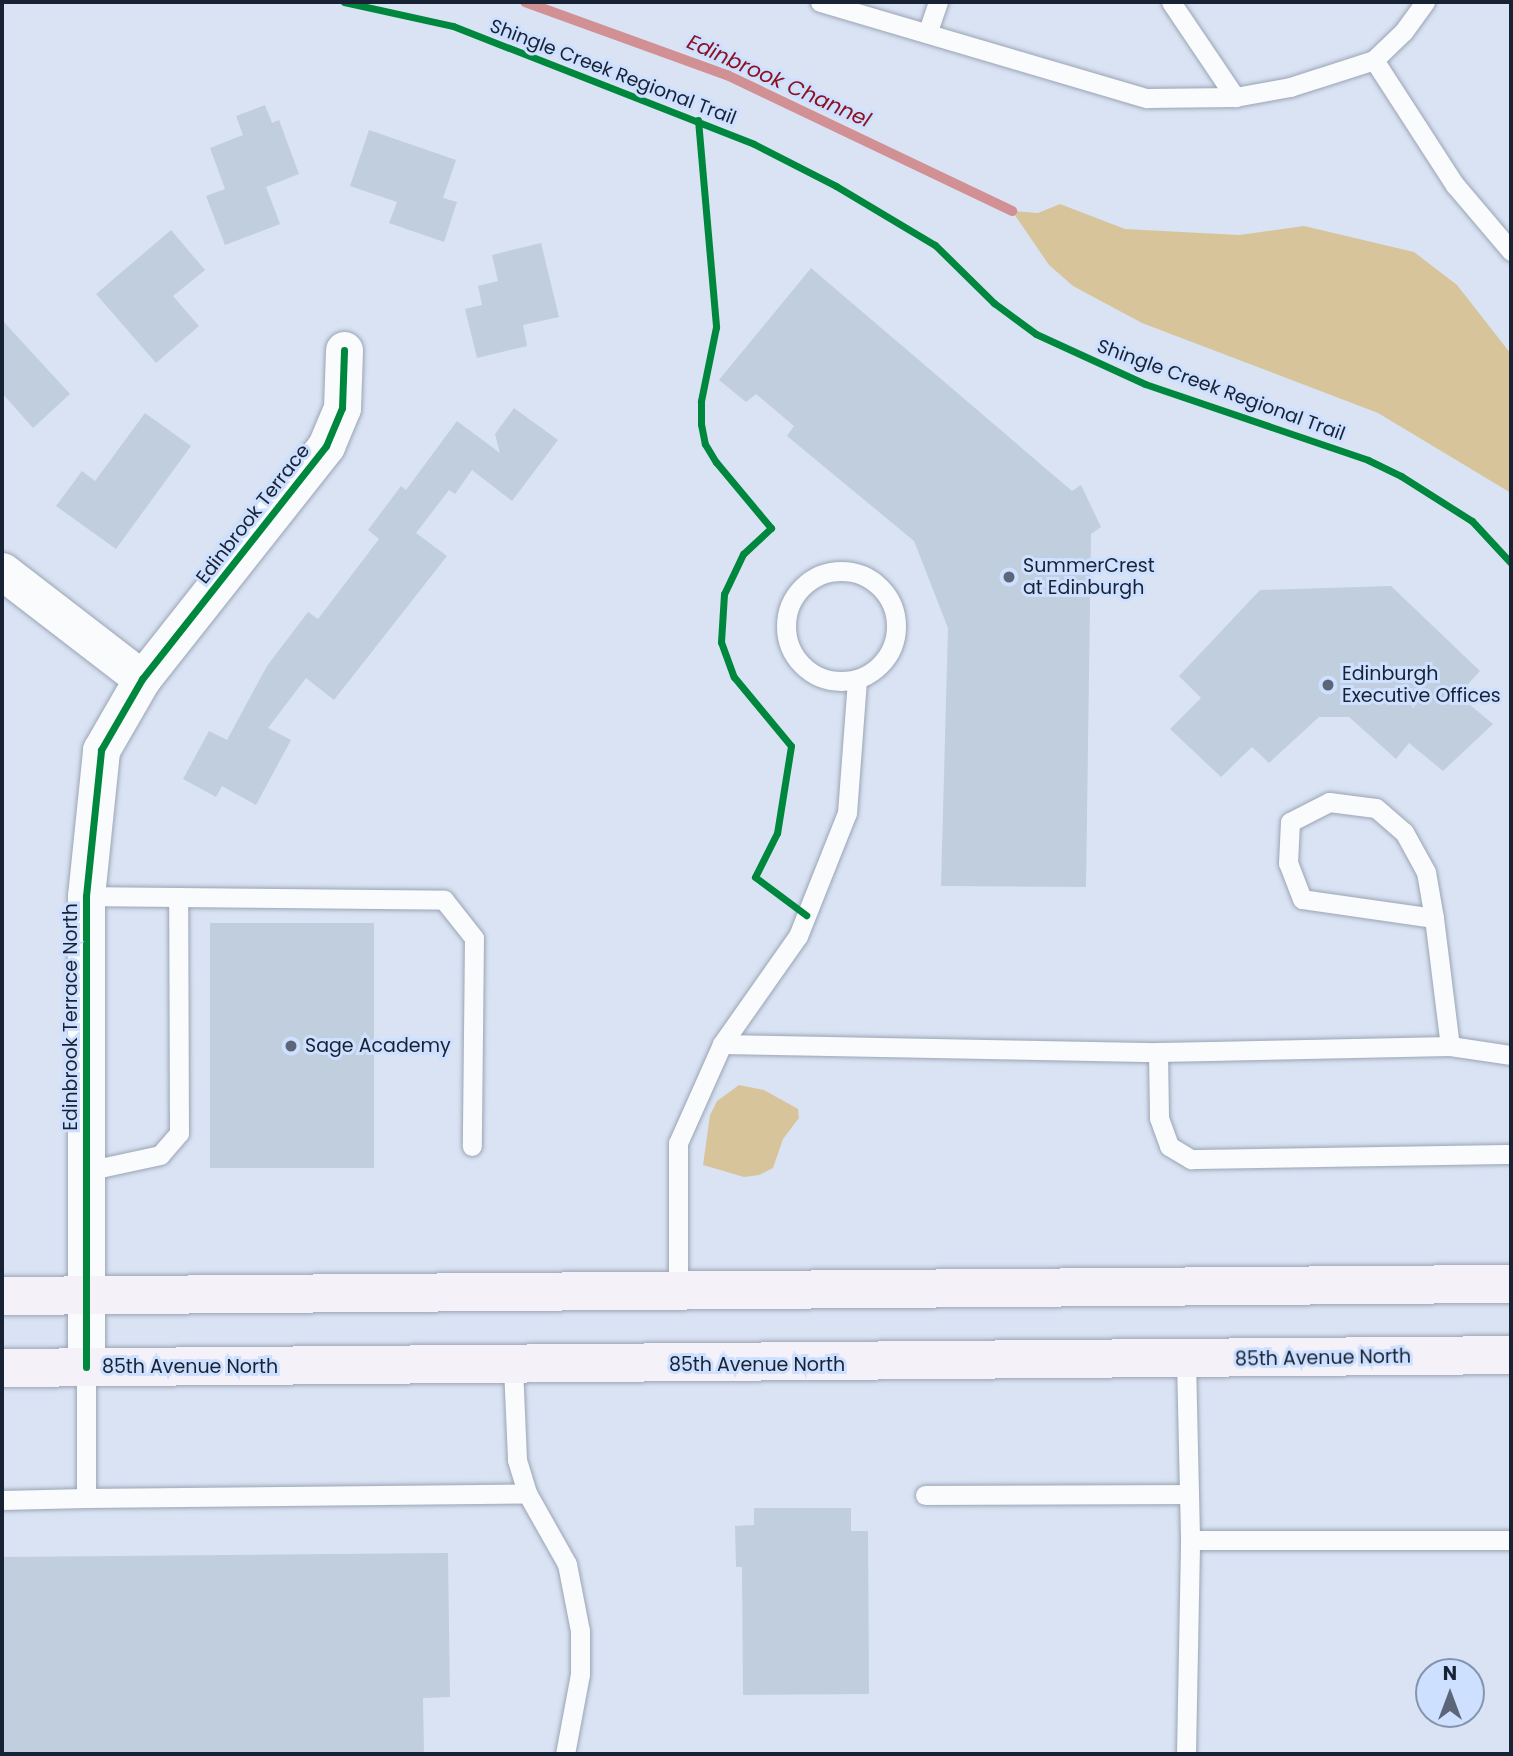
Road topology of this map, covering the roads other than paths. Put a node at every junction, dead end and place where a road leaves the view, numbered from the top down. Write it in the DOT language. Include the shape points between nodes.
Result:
graph roads {
  1 [pos="820,2"];
  2 [pos="938,2"];
  3 [pos="1171,2"];
  4 [pos="1425,2"];
  5 [pos="928,31"];
  6 [pos="1374,60"];
  7 [pos="1235,97"];
  8 [pos="1511,251"];
  9 [pos="344,350"];
  10 [pos="2,571"];
  11 [pos="142,678"];
  12 [pos="858,678"];
  13 [pos="86,896"];
  14 [pos="178,897"];
  15 [pos="1434,918"];
  16 [pos="722,1044"];
  17 [pos="1450,1046"];
  18 [pos="1158,1052"];
  19 [pos="1511,1055"];
  20 [pos="472,1146"];
  21 [pos="1511,1154"];
  22 [pos="86,1171"];
  23 [pos="1511,1284"];
  24 [pos="678,1294"];
  25 [pos="2,1296"];
  26 [pos="85,1296"];
  27 [pos="1511,1355"];
  28 [pos="1186,1360"];
  29 [pos="86,1367"];
  30 [pos="513,1367"];
  31 [pos="2,1368"];
  32 [pos="527,1493"];
  33 [pos="1189,1494"];
  34 [pos="925,1495"];
  35 [pos="86,1498"];
  36 [pos="2,1500"];
  37 [pos="1190,1540"];
  38 [pos="1511,1540"];
  39 [pos="565,1754"];
  40 [pos="1186,1754"];
  1 -- 5 [label="lane"];
  2 -- 5 [label="lane"];
  3 -- 7 [label="lane"];
  4 -- 6 [label="lane"];
  5 -- 7 [label="lane" via="1147,98"];
  6 -- 7 [label="lane" via="1290,87"];
  6 -- 8 [label="lane" via="1455,185"];
  9 -- 11 [label="street, Edinbrook Terrace" via="342,408 326,446"];
  10 -- 11 [label="street"];
  11 -- 13 [label="street, Edinbrook Terrace North" via="101,750"];
  12 -- 12 [label="lane" via="887,657 895,640 892,604 868,577 832,571 815,577 790,603 788,639 800,662 822,677"];
  12 -- 16 [label="lane" via="847,813 798,936"];
  13 -- 14 [label="lane"];
  13 -- 22 [label="street, Edinbrook Terrace North"];
  14 -- 20 [label="lane" via="444,900 474,938"];
  14 -- 22 [label="lane" via="178,1133 160,1155"];
  15 -- 15 [label="lane" via="1426,872 1404,832 1376,807 1329,802 1290,822 1288,863 1301,899"];
  15 -- 17 [label="lane"];
  16 -- 18 [label="lane"];
  16 -- 24 [label="lane" via="678,1143"];
  17 -- 18 [label="lane"];
  17 -- 19 [label="lane"];
  18 -- 21 [label="lane" via="1159,1118 1169,1146 1191,1159"];
  22 -- 26 [label="street, Edinbrook Terrace North"];
  23 -- 24 [label="main road"];
  24 -- 26 [label="main road"];
  25 -- 26 [label="main road"];
  26 -- 29 [label="street, Edinbrook Terrace North"];
  27 -- 28 [label="main road, 85th Avenue North"];
  28 -- 30 [label="main road, 85th Avenue North"];
  28 -- 33 [label="lane"];
  29 -- 30 [label="main road, 85th Avenue North"];
  29 -- 31 [label="main road, 85th Avenue North"];
  29 -- 35 [label="lane"];
  30 -- 32 [label="lane" via="517,1460"];
  32 -- 35 [label="lane"];
  32 -- 39 [label="lane" via="568,1564 580,1631 580,1674"];
  33 -- 34 [label="lane"];
  33 -- 37 [label="lane"];
  35 -- 36 [label="lane"];
  37 -- 38 [label="lane"];
  37 -- 40 [label="lane"];
}
